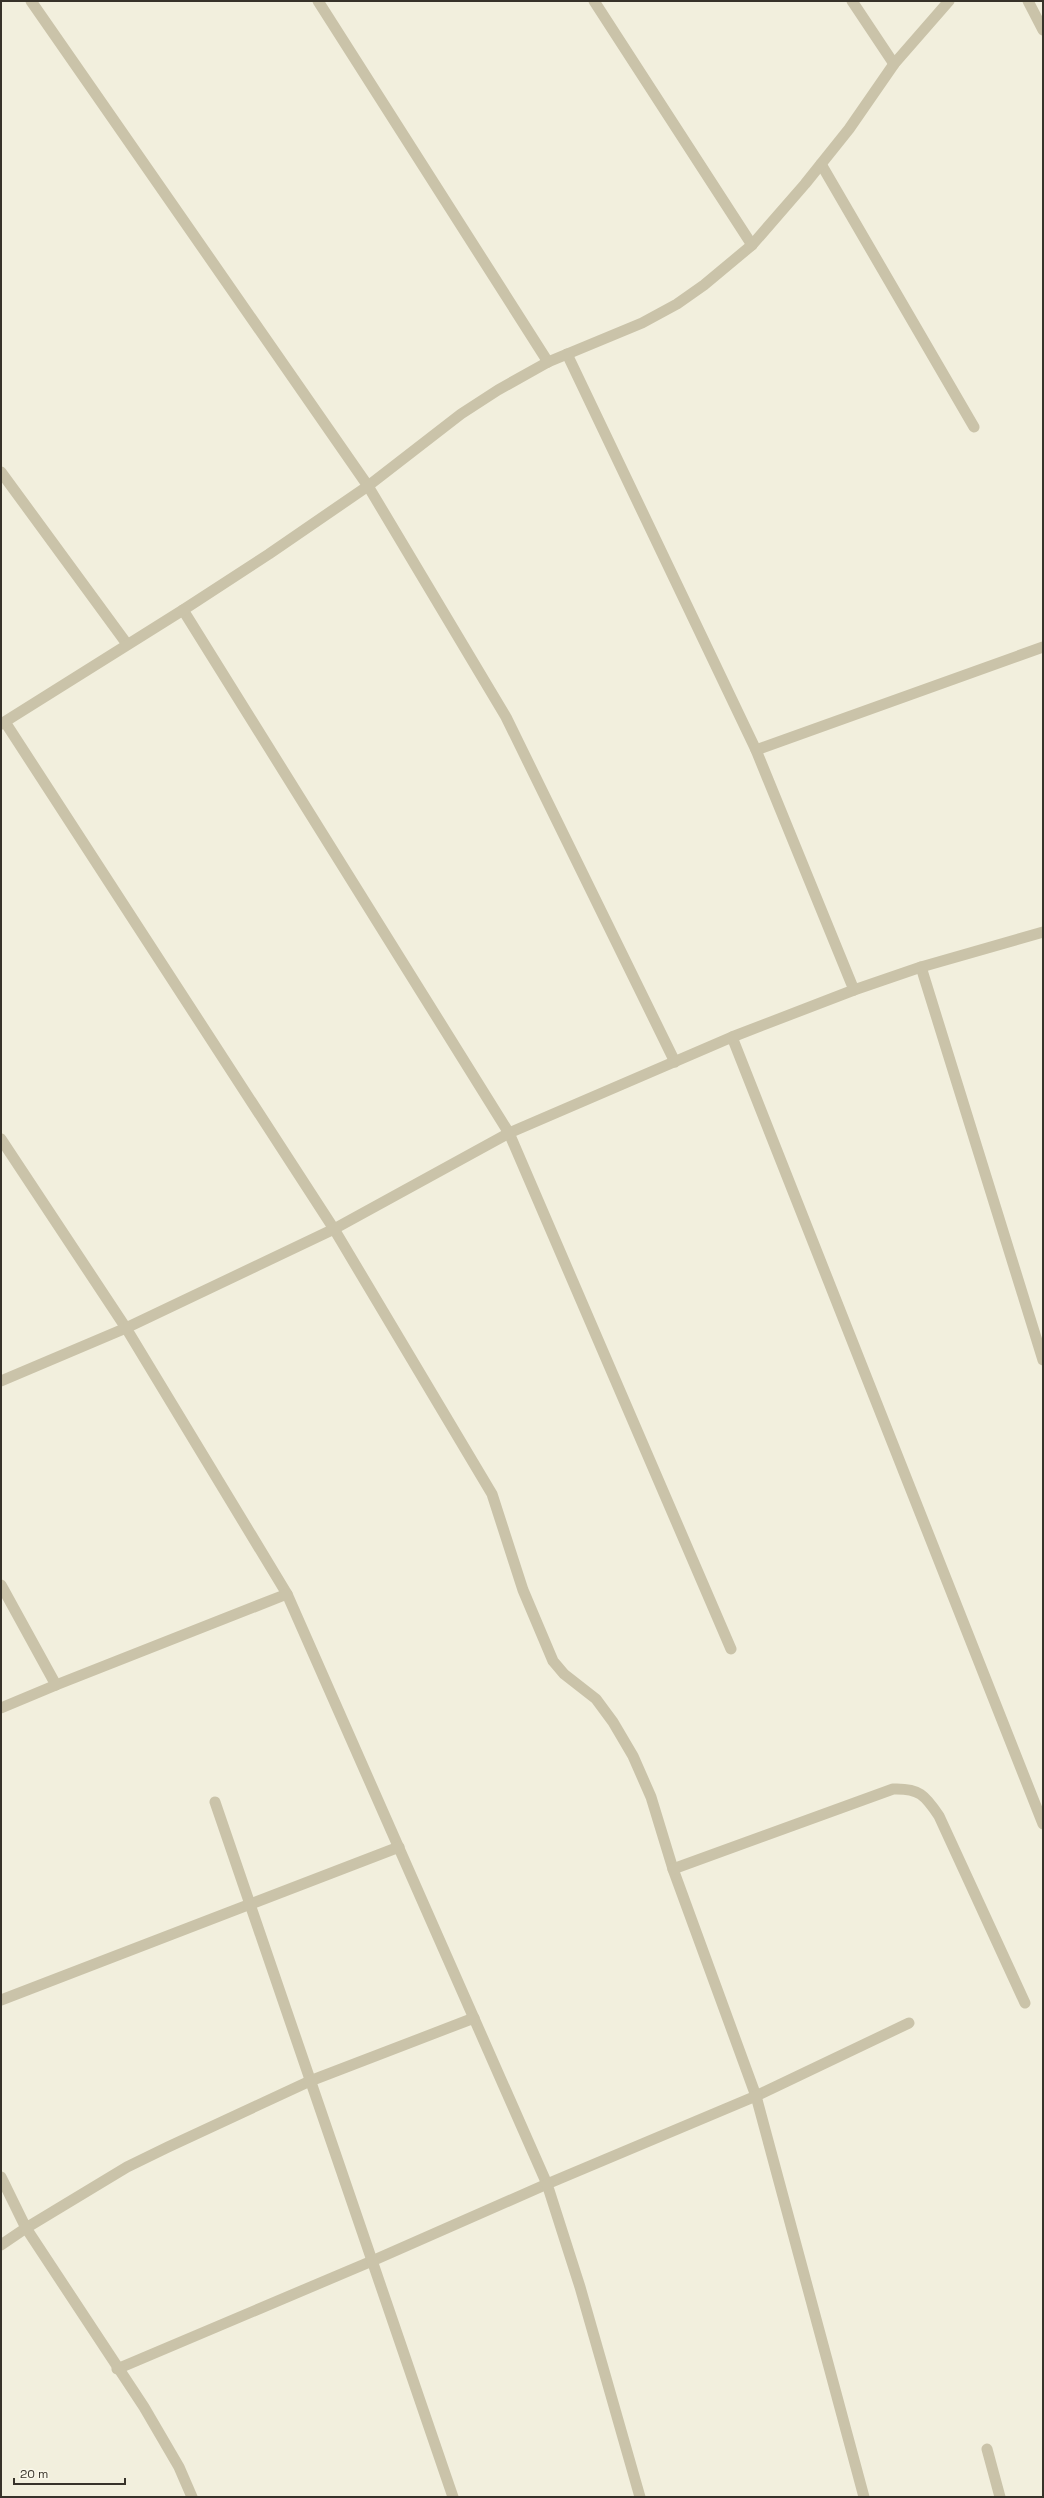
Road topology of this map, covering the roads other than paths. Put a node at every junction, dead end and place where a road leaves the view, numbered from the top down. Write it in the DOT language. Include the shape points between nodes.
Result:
graph roads {
  1 [pos="31,1"];
  2 [pos="318,1"];
  3 [pos="594,1"];
  4 [pos="852,1"];
  5 [pos="949,1"];
  6 [pos="1028,1"];
  7 [pos="1043,30"];
  8 [pos="894,64"];
  9 [pos="821,164"];
  10 [pos="752,245"];
  11 [pos="567,354"];
  12 [pos="548,362"];
  13 [pos="974,427"];
  14 [pos="1,472"];
  15 [pos="368,486"];
  16 [pos="184,610"];
  17 [pos="127,644"];
  18 [pos="1043,647"];
  19 [pos="3,723"];
  20 [pos="756,750"];
  21 [pos="1043,932"];
  22 [pos="921,967"];
  23 [pos="854,990"];
  24 [pos="732,1037"];
  25 [pos="675,1062"];
  26 [pos="509,1133"];
  27 [pos="1,1139"];
  28 [pos="334,1230"];
  29 [pos="126,1328"];
  30 [pos="1043,1360"];
  31 [pos="1,1381"];
  32 [pos="1,1584"];
  33 [pos="287,1594"];
  34 [pos="731,1649"];
  35 [pos="56,1685"];
  36 [pos="1,1708"];
  37 [pos="215,1802"];
  38 [pos="1043,1824"];
  39 [pos="399,1847"];
  40 [pos="673,1869"];
  41 [pos="250,1904"];
  42 [pos="1,2000"];
  43 [pos="1025,2003"];
  44 [pos="474,2018"];
  45 [pos="910,2023"];
  46 [pos="310,2081"];
  47 [pos="756,2096"];
  48 [pos="1,2177"];
  49 [pos="547,2184"];
  50 [pos="26,2228"];
  51 [pos="1,2245"];
  52 [pos="372,2261"];
  53 [pos="118,2369"];
  54 [pos="987,2449"];
  55 [pos="192,2497"];
  56 [pos="453,2497"];
  57 [pos="640,2497"];
  58 [pos="864,2497"];
  59 [pos="1000,2497"];
  1 -- 15 [label="street"];
  2 -- 12 [label="street"];
  3 -- 10 [label="street"];
  4 -- 8 [label="street"];
  5 -- 8 [label="street"];
  6 -- 7 [label="street"];
  8 -- 9 [label="street"];
  9 -- 10 [label="street"];
  9 -- 13 [label="street"];
  10 -- 11 [label="street" via="677,304 642,323"];
  11 -- 12 [label="street"];
  11 -- 20 [label="street"];
  12 -- 15 [label="street" via="461,414"];
  14 -- 17 [label="street"];
  15 -- 16 [label="street"];
  15 -- 25 [label="street" via="506,717"];
  16 -- 17 [label="street"];
  16 -- 26 [label="street"];
  17 -- 19 [label="street"];
  18 -- 20 [label="street"];
  19 -- 28 [label="street"];
  20 -- 23 [label="street"];
  21 -- 22 [label="street"];
  22 -- 23 [label="street"];
  22 -- 30 [label="street"];
  23 -- 24 [label="street"];
  24 -- 25 [label="street"];
  24 -- 38 [label="street"];
  25 -- 26 [label="street"];
  26 -- 28 [label="street"];
  26 -- 34 [label="street"];
  27 -- 29 [label="street"];
  28 -- 29 [label="street"];
  28 -- 40 [label="street" via="492,1494 523,1590 553,1661 564,1674 596,1699 633,1756 651,1798"];
  29 -- 31 [label="street"];
  29 -- 33 [label="street"];
  32 -- 35 [label="street"];
  33 -- 35 [label="street"];
  33 -- 39 [label="street"];
  35 -- 36 [label="street"];
  37 -- 41 [label="street"];
  39 -- 41 [label="street"];
  39 -- 44 [label="street"];
  40 -- 43 [label="street" via="893,1788 911,1788 926,1798 939,1816"];
  40 -- 47 [label="street"];
  41 -- 42 [label="street"];
  41 -- 46 [label="street"];
  44 -- 46 [label="street"];
  44 -- 49 [label="street"];
  45 -- 47 [label="street"];
  46 -- 50 [label="street" via="127,2167"];
  46 -- 52 [label="street"];
  47 -- 49 [label="street"];
  47 -- 58 [label="street"];
  48 -- 50 [label="street"];
  49 -- 52 [label="street"];
  49 -- 57 [label="street" via="580,2287"];
  50 -- 51 [label="street"];
  50 -- 53 [label="street"];
  52 -- 53 [label="street"];
  52 -- 56 [label="street"];
  53 -- 55 [label="street" via="180,2467"];
  54 -- 59 [label="street"];
}
